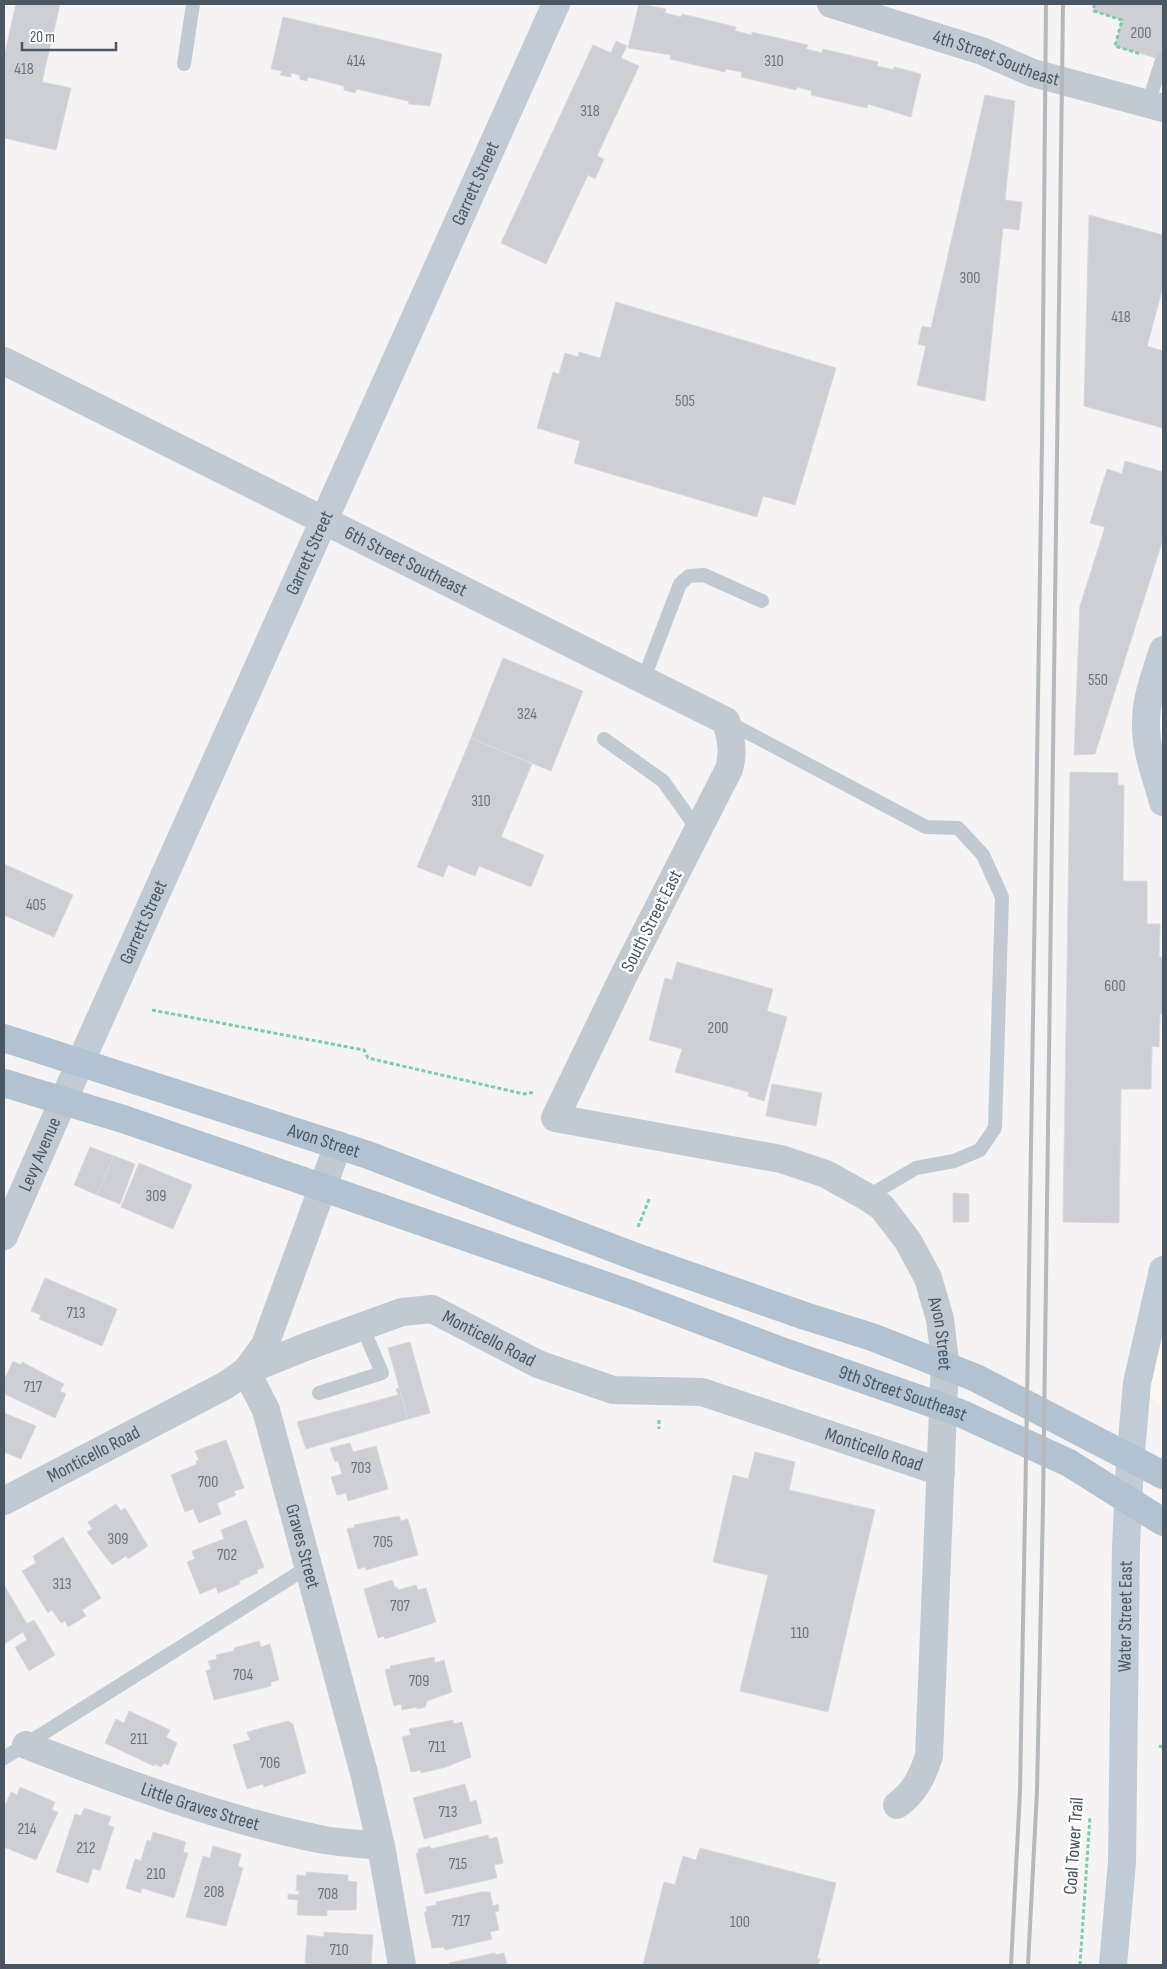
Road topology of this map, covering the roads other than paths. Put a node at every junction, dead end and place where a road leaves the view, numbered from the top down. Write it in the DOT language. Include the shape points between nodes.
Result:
graph roads {
  1 [pos="193,4"];
  2 [pos="556,4"];
  3 [pos="831,4"];
  4 [pos="1162,60"];
  5 [pos="184,64"];
  6 [pos="1156,106"];
  7 [pos="4,361"];
  8 [pos="324,519"];
  9 [pos="762,600"];
  10 [pos="1163,650"];
  11 [pos="644,678"];
  12 [pos="726,721"];
  13 [pos="604,739"];
  14 [pos="1163,802"];
  15 [pos="698,830"];
  16 [pos="4,1038"];
  17 [pos="80,1064"];
  18 [pos="4,1083"];
  19 [pos="62,1101"];
  20 [pos="555,1118"];
  21 [pos="338,1145"];
  22 [pos="324,1188"];
  23 [pos="866,1197"];
  24 [pos="4,1236"];
  25 [pos="1163,1270"];
  26 [pos="362,1326"];
  27 [pos="246,1372"];
  28 [pos="319,1393"];
  29 [pos="941,1472"];
  30 [pos="1163,1476"];
  31 [pos="4,1501"];
  32 [pos="1163,1522"];
  33 [pos="308,1567"];
  34 [pos="15,1752"];
  35 [pos="897,1805"];
  36 [pos="381,1846"];
  37 [pos="402,1965"];
  38 [pos="1113,1965"];
  1 -- 5 [label="lane"];
  2 -- 8 [label="street, Garrett Street"];
  3 -- 6 [label="street, 4th Street Southeast" via="975,48 1033,73"];
  4 -- 6 [label="lane"];
  7 -- 8 [label="street, 6th Street Southeast"];
  8 -- 11 [label="street, 6th Street Southeast"];
  8 -- 17 [label="street, Garrett Street"];
  9 -- 11 [label="lane" via="704,574 689,576 680,584"];
  10 -- 14 [label="street" via="1150,691 1146,722 1148,747"];
  11 -- 12 [label="street, 6th Street Southeast"];
  12 -- 15 [label="street, South Street East" via="732,741 732,758"];
  12 -- 23 [label="lane" via="926,828 958,828 983,855 1002,897 995,1128 980,1150 954,1162 916,1168"];
  13 -- 15 [label="lane" via="663,781"];
  15 -- 20 [label="street, South Street East"];
  16 -- 17 [label="main road, Avon Street"];
  17 -- 19 [label="street, Garrett Street"];
  17 -- 21 [label="main road, Avon Street"];
  18 -- 19 [label="main road"];
  19 -- 22 [label="main road"];
  19 -- 24 [label="street, Levy Avenue"];
  20 -- 23 [label="street, Avon Street" via="781,1159 826,1174"];
  21 -- 22 [label="street"];
  21 -- 30 [label="main road, Avon Street" via="638,1245 796,1313 872,1337 976,1378"];
  22 -- 27 [label="street" via="265,1345"];
  22 -- 32 [label="main road, 9th Street Southeast" via="960,1413 1069,1463"];
  23 -- 29 [label="street, Avon Street" via="882,1207 908,1241 928,1278 940,1319 945,1361"];
  25 -- 38 [label="street, Water Street East" via="1137,1383 1130,1463 1122,1862"];
  26 -- 27 [label="street, Monticello Road"];
  26 -- 28 [label="lane" via="382,1373"];
  26 -- 29 [label="street, Monticello Road" via="402,1312 432,1309 538,1364 613,1390 702,1392"];
  27 -- 31 [label="street, Monticello Road"];
  27 -- 33 [label="street, Graves Street" via="266,1410"];
  29 -- 35 [label="street, Avon Street" via="929,1756 922,1778 908,1797"];
  33 -- 34 [label="lane"];
  33 -- 36 [label="street, Graves Street"];
  34 -- 36 [label="street, Little Graves Street" via="284,1831"];
  36 -- 37 [label="street, Graves Street"];
}
